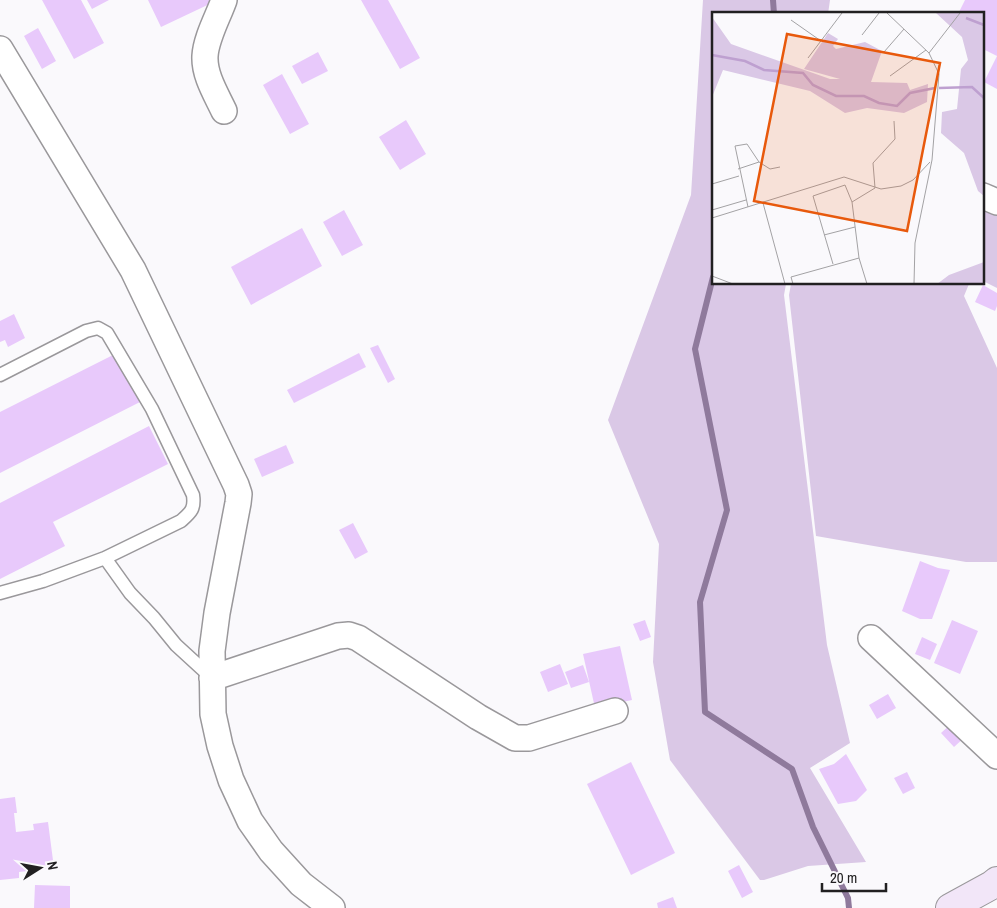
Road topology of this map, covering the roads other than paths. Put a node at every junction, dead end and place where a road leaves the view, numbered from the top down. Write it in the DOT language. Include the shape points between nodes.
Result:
graph roads {
  1 [pos="224,0"];
  2 [pos="1,52"];
  3 [pos="224,111"];
  4 [pos="0,375"];
  5 [pos="105,558"];
  6 [pos="0,593"];
  7 [pos="871,638"];
  8 [pos="212,678"];
  9 [pos="615,711"];
  10 [pos="997,756"];
  11 [pos="997,881"];
  12 [pos="332,908"];
  13 [pos="950,908"];
  1 -- 3 [label="street" via="205,55 210,79"];
  2 -- 8 [label="street" via="133,270 236,485 238,503 217,613"];
  4 -- 5 [label="lane" via="98,328 107,333 152,409 193,495 194,504 181,521"];
  5 -- 6 [label="lane"];
  5 -- 8 [label="lane" via="130,593"];
  7 -- 10 [label="street"];
  8 -- 9 [label="street" via="349,635 515,738 529,738"];
  8 -- 12 [label="street" via="213,714 220,746 250,821 300,884"];
  11 -- 13 [label="street"];
}
